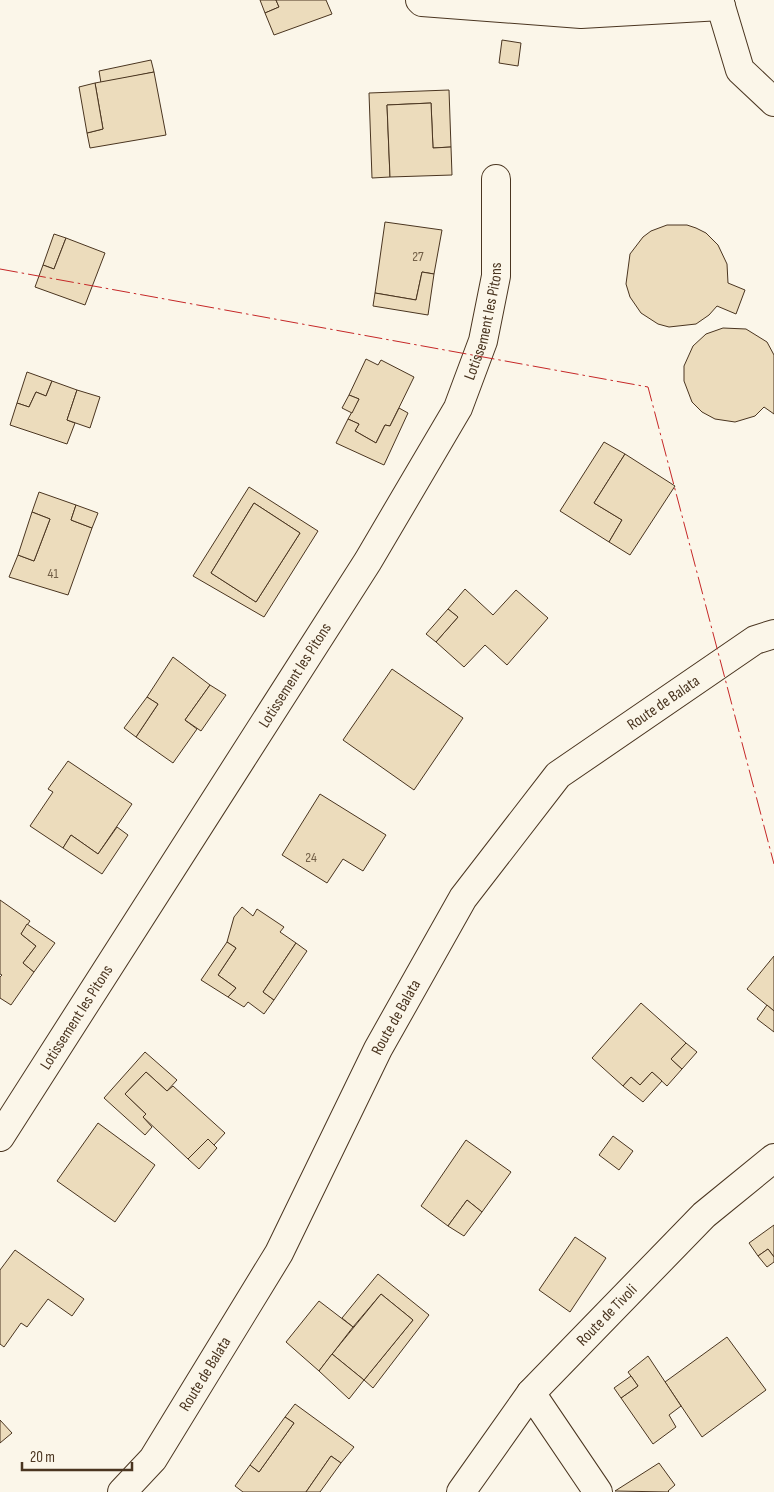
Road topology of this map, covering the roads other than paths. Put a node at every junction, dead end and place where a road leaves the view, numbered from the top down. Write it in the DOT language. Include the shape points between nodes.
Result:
graph roads {
  1 [pos="420,0"];
  2 [pos="720,3"];
  3 [pos="774,102"];
  4 [pos="496,178"];
  5 [pos="774,634"];
  6 [pos="0,1138"];
  7 [pos="774,1158"];
  8 [pos="531,1393"];
  9 [pos="122,1492"];
  10 [pos="461,1492"];
  11 [pos="598,1492"];
  1 -- 2 [label="street" via="581,14"];
  2 -- 3 [label="street" via="740,70"];
  4 -- 6 [label="street, Lotissement les Pitons" via="496,276 483,341 458,408 368,561"];
  5 -- 9 [label="street, Route de Balata" via="755,640 558,775 463,898 378,1049 279,1253 153,1459"];
  7 -- 8 [label="street, Route de Tivoli" via="704,1215"];
  8 -- 10 [label="street, Route de Tivoli"];
  8 -- 11 [label="street"];
}
